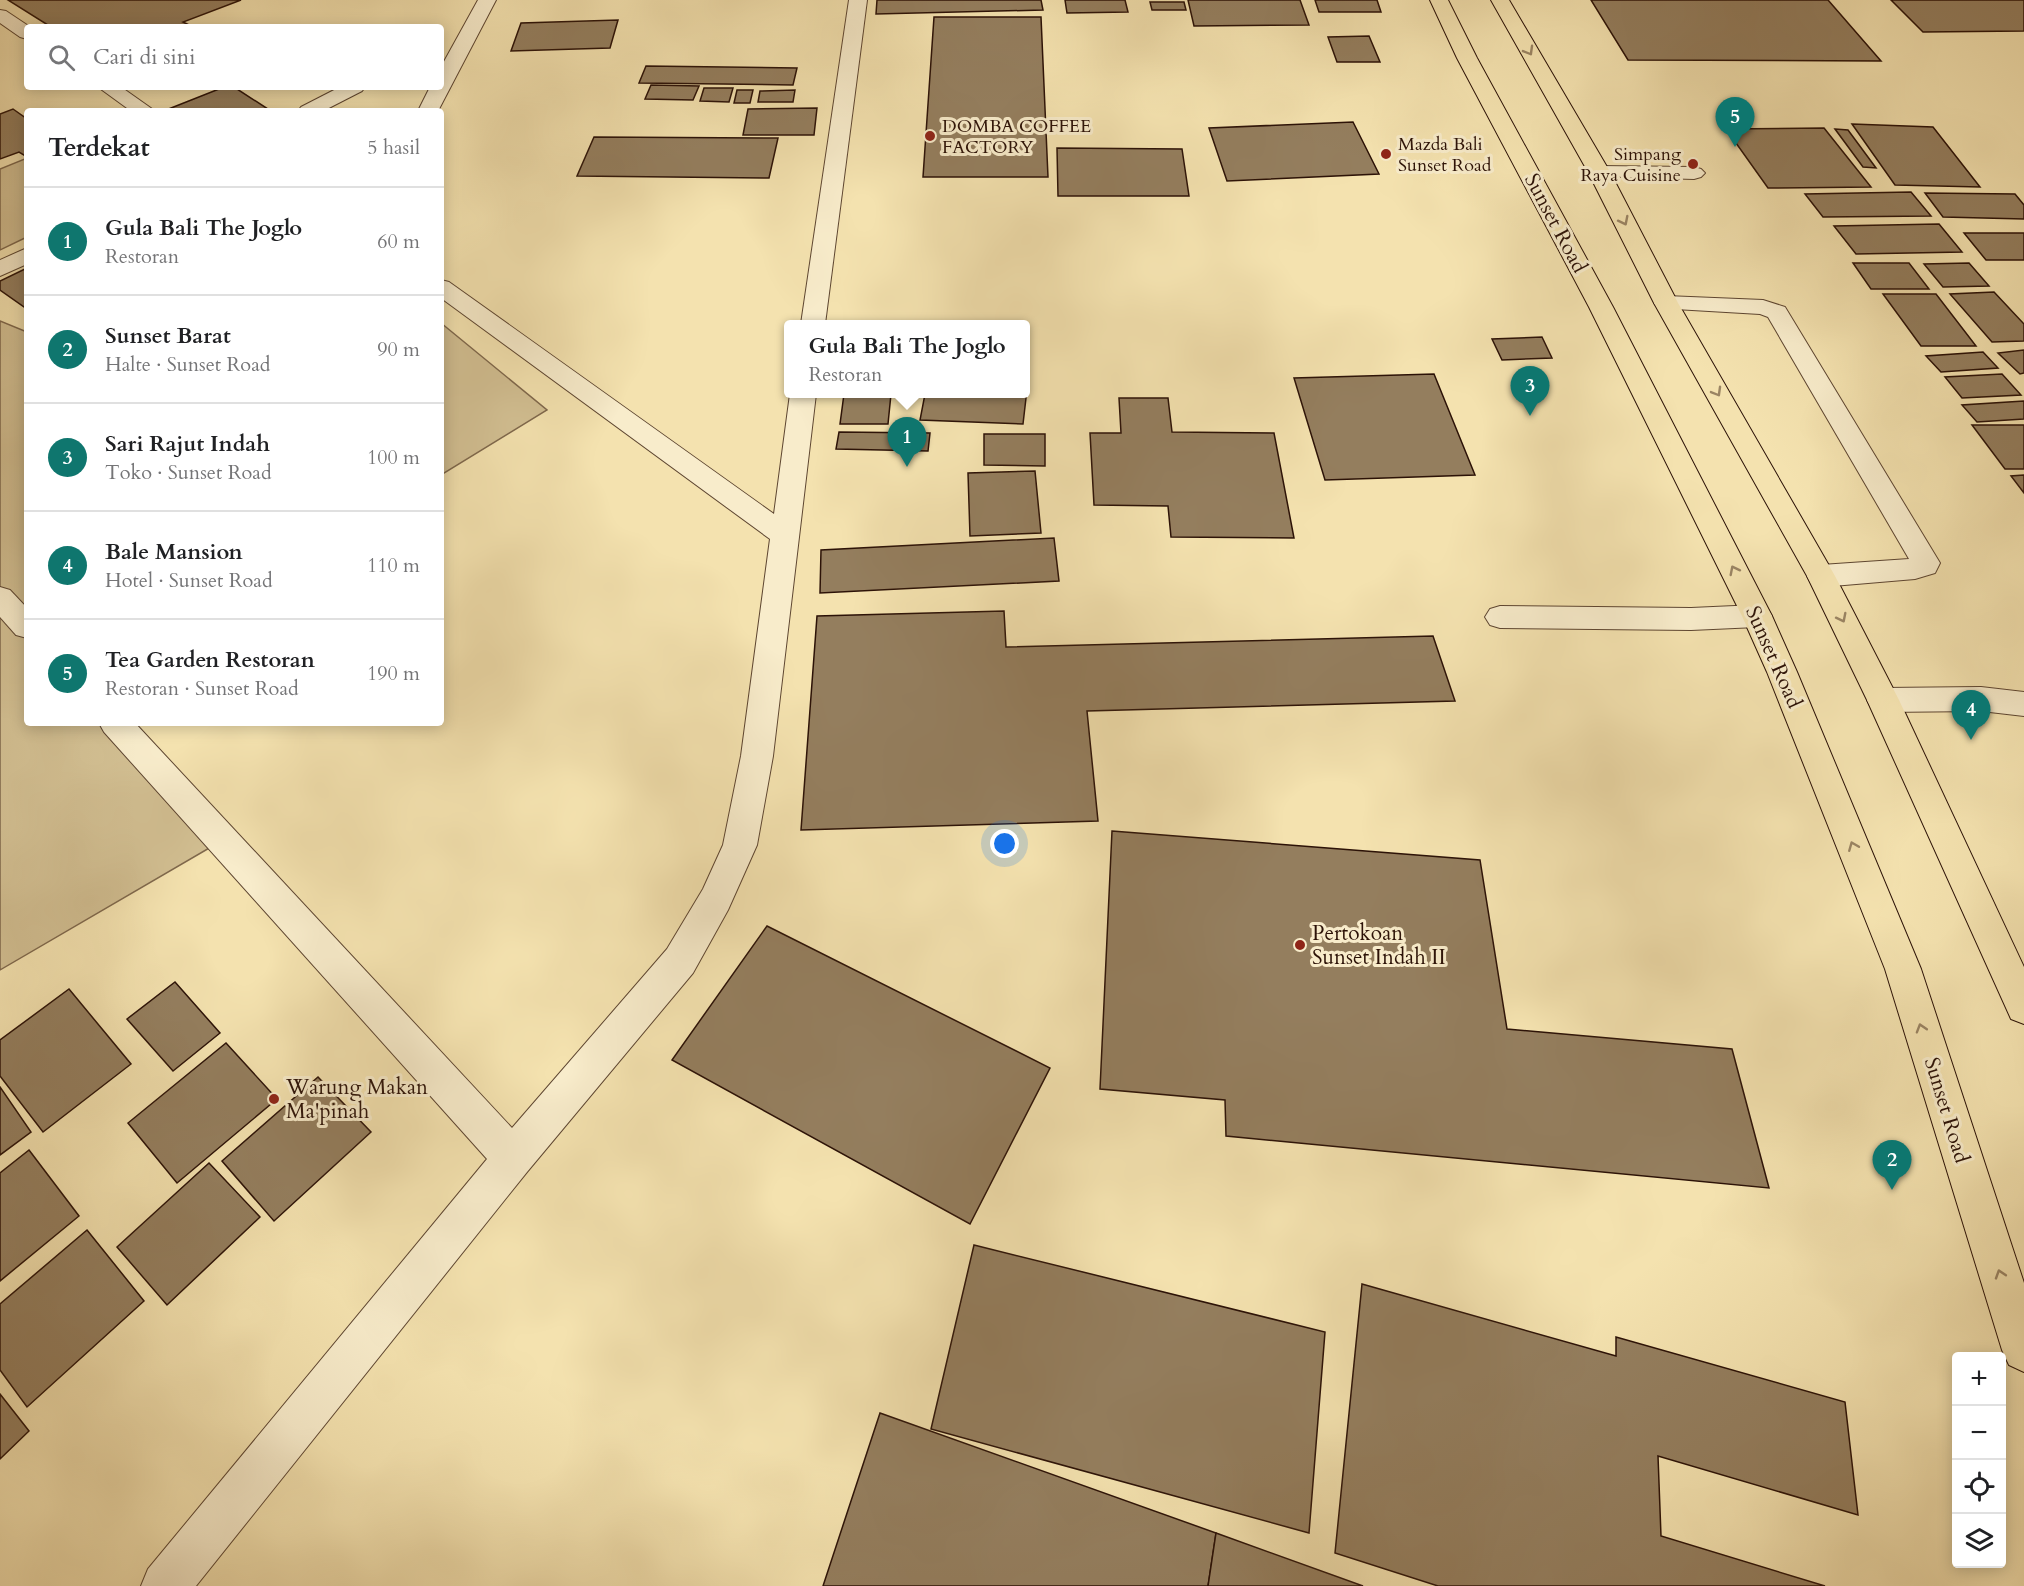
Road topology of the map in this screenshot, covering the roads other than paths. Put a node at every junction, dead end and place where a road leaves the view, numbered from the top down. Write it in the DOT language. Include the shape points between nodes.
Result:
graph roads {
  1 [pos="487,0"];
  2 [pos="858,0"];
  3 [pos="1439,0"];
  4 [pos="1500,0"];
  5 [pos="0,15"];
  6 [pos="471,28"];
  7 [pos="24,31"];
  8 [pos="444,42"];
  9 [pos="444,80"];
  10 [pos="113,90"];
  11 [pos="349,90"];
  12 [pos="439,90"];
  13 [pos="140,108"];
  14 [pos="314,108"];
  15 [pos="430,108"];
  16 [pos="1599,172"];
  17 [pos="1694,173"];
  18 [pos="24,257"];
  19 [pos="0,269"];
  20 [pos="444,289"];
  21 [pos="1666,303"];
  22 [pos="814,320"];
  23 [pos="802,398"];
  24 [pos="784,535"];
  25 [pos="1821,576"];
  26 [pos="0,598"];
  27 [pos="1757,616"];
  28 [pos="1500,617"];
  29 [pos="24,624"];
  30 [pos="1883,700"];
  31 [pos="2024,704"];
  32 [pos="118,726"];
  33 [pos="2024,1006"];
  34 [pos="513,1158"];
  35 [pos="2024,1350"];
  36 [pos="165,1586"];
  1 -- 6 [label="street"];
  2 -- 22 [label="street"];
  27 -- 3 [label="highway, Sunset Road, one-way" via="1601,307"];
  4 -- 16 [label="highway, one-way"];
  5 -- 7 [label="street"];
  6 -- 8 [label="street"];
  6 -- 9 [label="street"];
  10 -- 13 [label="street"];
  11 -- 14 [label="street"];
  12 -- 15 [label="street"];
  16 -- 17 [label="street"];
  16 -- 21 [label="highway, one-way"];
  18 -- 19 [label="street"];
  20 -- 24 [label="street"];
  21 -- 25 [label="highway, one-way"];
  21 -- 25 [label="street" via="1763,307 1777,312 1926,563 1915,569"];
  23 -- 24 [label="street"];
  24 -- 34 [label="street" via="757,756 740,845 716,899 680,961"];
  25 -- 30 [label="highway, one-way"];
  26 -- 29 [label="street"];
  27 -- 28 [label="street"];
  35 -- 27 [label="highway, Sunset Road, one-way" via="1903,969"];
  30 -- 31 [label="street" via="1981,699"];
  30 -- 33 [label="highway"];
  32 -- 34 [label="street"];
  34 -- 36 [label="street"];
}
